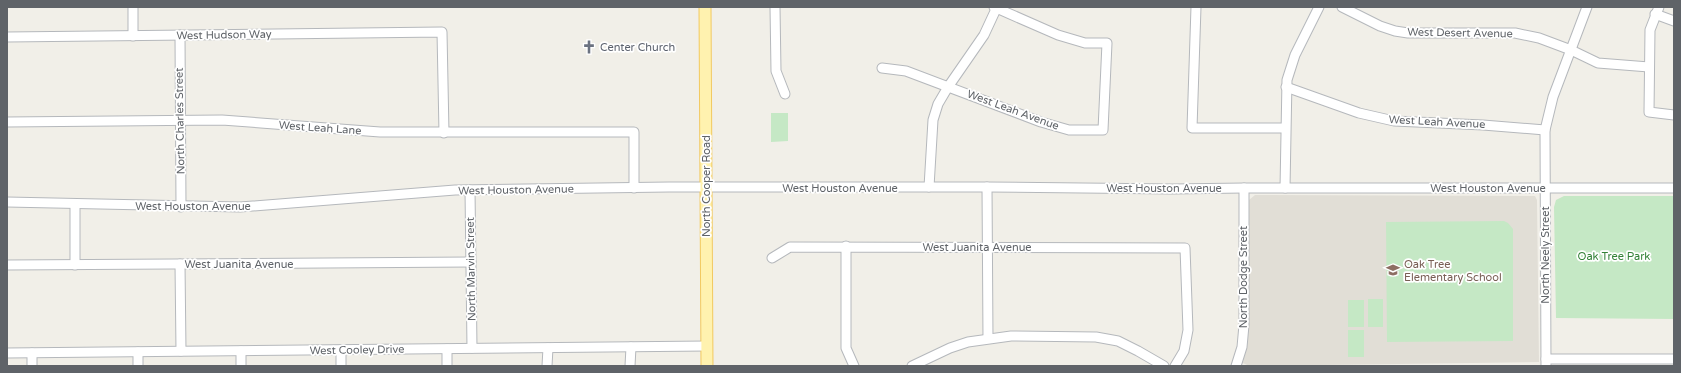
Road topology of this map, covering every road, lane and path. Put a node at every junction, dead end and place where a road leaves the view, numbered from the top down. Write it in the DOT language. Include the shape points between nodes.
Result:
graph roads {
  1 [pos="132,7"];
  2 [pos="705,7"];
  3 [pos="775,7"];
  4 [pos="1196,7"];
  5 [pos="1320,7"];
  6 [pos="1342,7"];
  7 [pos="1587,7"];
  8 [pos="996,8"];
  9 [pos="1657,10"];
  10 [pos="1674,21"];
  11 [pos="180,35"];
  12 [pos="133,36"];
  13 [pos="7,37"];
  14 [pos="1571,50"];
  15 [pos="1649,67"];
  16 [pos="882,68"];
  17 [pos="948,87"];
  18 [pos="1286,88"];
  19 [pos="785,94"];
  20 [pos="1674,114"];
  21 [pos="180,121"];
  22 [pos="7,122"];
  23 [pos="1285,128"];
  24 [pos="1545,130"];
  25 [pos="444,133"];
  26 [pos="988,187"];
  27 [pos="634,188"];
  28 [pos="706,188"];
  29 [pos="929,188"];
  30 [pos="1244,188"];
  31 [pos="1285,188"];
  32 [pos="1545,188"];
  33 [pos="1674,188"];
  34 [pos="470,190"];
  35 [pos="7,202"];
  36 [pos="75,204"];
  37 [pos="181,207"];
  38 [pos="846,246"];
  39 [pos="986,248"];
  40 [pos="772,258"];
  41 [pos="471,262"];
  42 [pos="180,264"];
  43 [pos="7,265"];
  44 [pos="75,265"];
  45 [pos="988,338"];
  46 [pos="707,346"];
  47 [pos="630,347"];
  48 [pos="472,348"];
  49 [pos="548,348"];
  50 [pos="447,349"];
  51 [pos="342,350"];
  52 [pos="181,351"];
  53 [pos="241,351"];
  54 [pos="138,352"];
  55 [pos="7,353"];
  56 [pos="32,353"];
  57 [pos="1674,359"];
  58 [pos="1546,362"];
  59 [pos="32,366"];
  60 [pos="138,366"];
  61 [pos="241,366"];
  62 [pos="342,366"];
  63 [pos="447,366"];
  64 [pos="548,366"];
  65 [pos="630,366"];
  66 [pos="708,366"];
  67 [pos="854,366"];
  68 [pos="912,366"];
  69 [pos="1164,366"];
  70 [pos="1175,366"];
  71 [pos="1236,366"];
  1 -- 12 [label="street"];
  2 -- 28 [label="main road, North Cooper Road"];
  3 -- 19 [label="street" via="776,71"];
  4 -- 23 [label="street" via="1192,128"];
  5 -- 18 [label="street" via="1296,56"];
  6 -- 14 [label="street, West Desert Avenue" via="1395,31 1515,33 1539,38"];
  7 -- 14 [label="street, North Neely Street"];
  8 -- 17 [label="street" via="984,35"];
  8 -- 17 [label="street, West Leah Avenue" via="1058,35 1085,43 1107,43 1103,130 1069,130"];
  9 -- 10 [label="street"];
  9 -- 15 [label="street" via="1650,30"];
  11 -- 12 [label="street, West Hudson Way"];
  11 -- 21 [label="street, North Charles Street"];
  11 -- 25 [label="street, West Hudson Way" via="442,32"];
  12 -- 13 [label="street, West Hudson Way"];
  14 -- 15 [label="street, West Desert Avenue" via="1598,63"];
  14 -- 24 [label="street, North Neely Street" via="1553,97"];
  15 -- 20 [label="street" via="1649,112"];
  16 -- 17 [label="street, West Leah Avenue" via="906,71"];
  17 -- 29 [label="street" via="938,104 933,120"];
  18 -- 23 [label="street"];
  18 -- 24 [label="street, West Leah Avenue" via="1394,122"];
  21 -- 22 [label="street, West Leah Lane"];
  21 -- 25 [label="street, West Leah Lane" via="222,120 380,132"];
  21 -- 37 [label="street, North Charles Street"];
  23 -- 31 [label="street"];
  24 -- 32 [label="street, North Neely Street"];
  25 -- 27 [label="street, West Leah Lane" via="634,132"];
  26 -- 29 [label="street, West Houston Avenue"];
  26 -- 30 [label="street, West Houston Avenue" via="1172,190"];
  26 -- 39 [label="street"];
  27 -- 28 [label="street, West Houston Avenue"];
  27 -- 34 [label="street, West Houston Avenue"];
  28 -- 29 [label="street, West Houston Avenue"];
  28 -- 46 [label="main road, North Cooper Road"];
  30 -- 31 [label="street, West Houston Avenue"];
  30 -- 71 [label="street, North Dodge Street" via="1244,325 1242,347"];
  31 -- 32 [label="street, West Houston Avenue"];
  32 -- 33 [label="street, West Houston Avenue"];
  32 -- 58 [label="street, North Neely Street"];
  34 -- 37 [label="street, West Houston Avenue" via="256,207"];
  34 -- 41 [label="street, North Marvin Street"];
  35 -- 36 [label="street, West Houston Avenue"];
  36 -- 37 [label="street, West Houston Avenue"];
  36 -- 44 [label="street"];
  38 -- 39 [label="street, West Juanita Avenue"];
  38 -- 40 [label="street, West Juanita Avenue" via="790,247"];
  38 -- 67 [label="street" via="846,348"];
  39 -- 45 [label="street"];
  39 -- 70 [label="street, West Juanita Avenue" via="1186,248 1188,330 1184,351"];
  41 -- 42 [label="street, West Juanita Avenue"];
  41 -- 48 [label="street, North Marvin Street"];
  42 -- 44 [label="street, West Juanita Avenue"];
  42 -- 52 [label="street"];
  43 -- 44 [label="street, West Juanita Avenue"];
  45 -- 68 [label="street" via="950,348"];
  45 -- 69 [label="street" via="1096,337 1118,342"];
  46 -- 47 [label="street, West Cooley Drive"];
  46 -- 66 [label="main road, North Cooper Road"];
  47 -- 49 [label="street, West Cooley Drive"];
  47 -- 65 [label="street"];
  48 -- 49 [label="street, West Cooley Drive"];
  48 -- 50 [label="street, West Cooley Drive"];
  49 -- 64 [label="street"];
  50 -- 51 [label="street, West Cooley Drive"];
  50 -- 63 [label="street"];
  51 -- 53 [label="street, West Cooley Drive"];
  51 -- 62 [label="street"];
  52 -- 53 [label="street, West Cooley Drive"];
  52 -- 54 [label="street, West Cooley Drive"];
  53 -- 61 [label="street"];
  54 -- 56 [label="street, West Cooley Drive"];
  54 -- 60 [label="street"];
  55 -- 56 [label="street, West Cooley Drive"];
  56 -- 59 [label="street"];
  57 -- 58 [label="street"];
}
